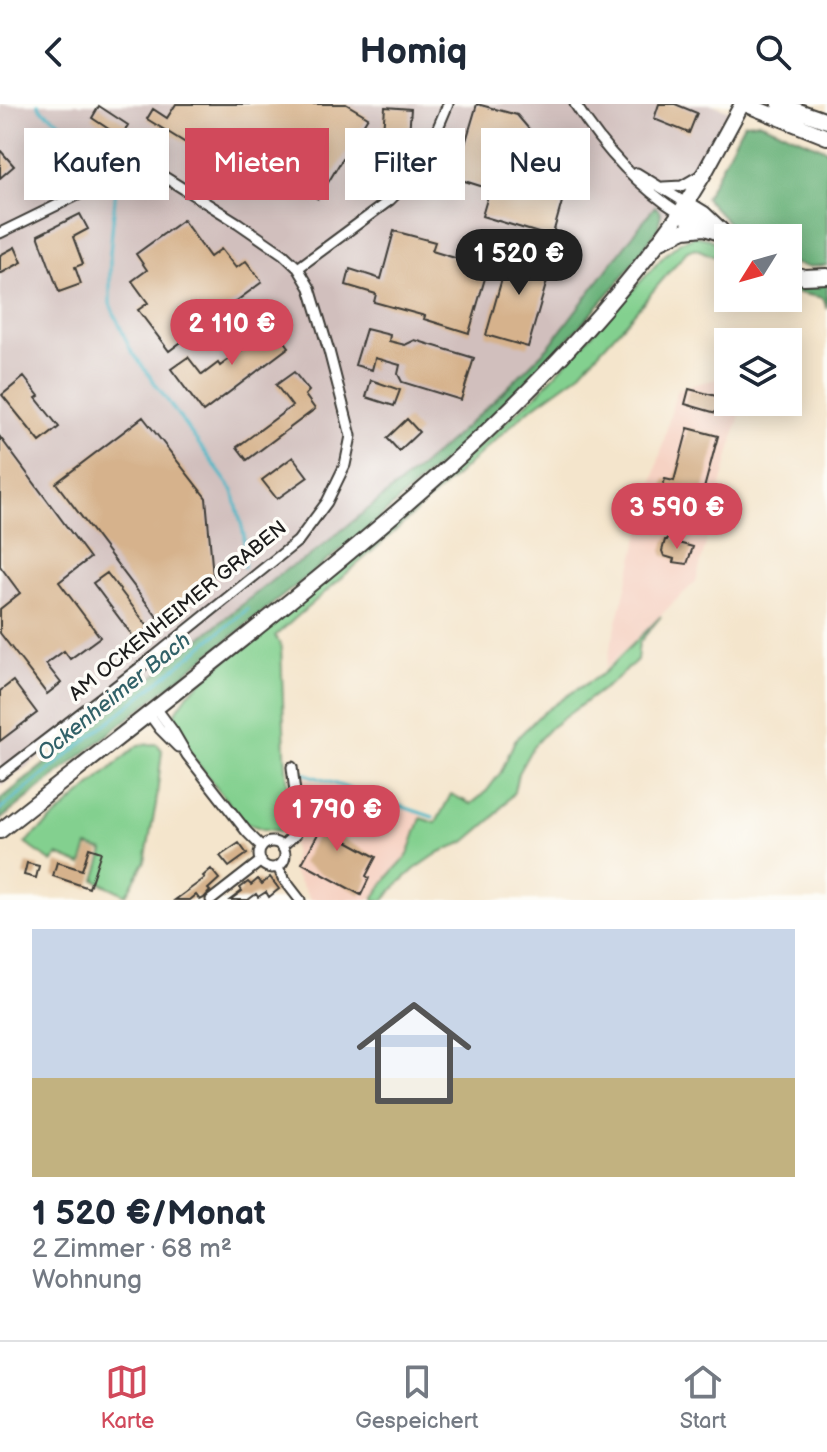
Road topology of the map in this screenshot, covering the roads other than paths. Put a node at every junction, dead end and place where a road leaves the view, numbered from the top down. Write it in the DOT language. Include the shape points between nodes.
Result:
graph roads {
  1 [pos="448,104"];
  2 [pos="575,104"];
  3 [pos="744,104"];
  4 [pos="774,109"];
  5 [pos="825,133"];
  6 [pos="624,165"];
  7 [pos="705,172"];
  8 [pos="660,187"];
  9 [pos="683,208"];
  10 [pos="715,224"];
  11 [pos="705,228"];
  12 [pos="714,231"];
  13 [pos="0,233"];
  14 [pos="658,242"];
  15 [pos="298,268"];
  16 [pos="802,276"];
  17 [pos="827,276"];
  18 [pos="153,711"];
  19 [pos="292,767"];
  20 [pos="0,775"];
  21 [pos="0,831"];
  22 [pos="282,846"];
  23 [pos="262,847"];
  24 [pos="261,861"];
  25 [pos="278,867"];
  26 [pos="211,900"];
  27 [pos="300,900"];
  1 -- 15 [label="street" via="412,178"];
  2 -- 6 [label="street"];
  3 -- 4 [label="main road"];
  3 -- 7 [label="main road"];
  4 -- 5 [label="main road"];
  6 -- 8 [label="street"];
  6 -- 9 [label="street" via="657,197"];
  7 -- 8 [label="street" via="682,186"];
  7 -- 9 [label="main road"];
  8 -- 9 [label="street"];
  9 -- 10 [label="main road" via="704,214"];
  9 -- 11 [label="main road"];
  9 -- 14 [label="main road"];
  11 -- 12 [label="main road"];
  11 -- 14 [label="main road"];
  13 -- 15 [label="street, AM OCKENHEIMER GRABEN" via="102,181 143,170 163,176 238,223"];
  14 -- 18 [label="main road" via="569,349 471,447 351,552"];
  15 -- 20 [label="street, AM OCKENHEIMER GRABEN" via="310,288 351,436 345,465 327,502 298,541"];
  16 -- 17 [label="main road"];
  18 -- 21 [label="main road"];
  18 -- 23 [label="street"];
  19 -- 22 [label="street" via="299,826"];
  22 -- 23 [label="street" via="272,842"];
  22 -- 25 [label="street" via="285,857"];
  23 -- 24 [label="street"];
  24 -- 25 [label="street"];
  24 -- 26 [label="street"];
  25 -- 27 [label="street"];
}
